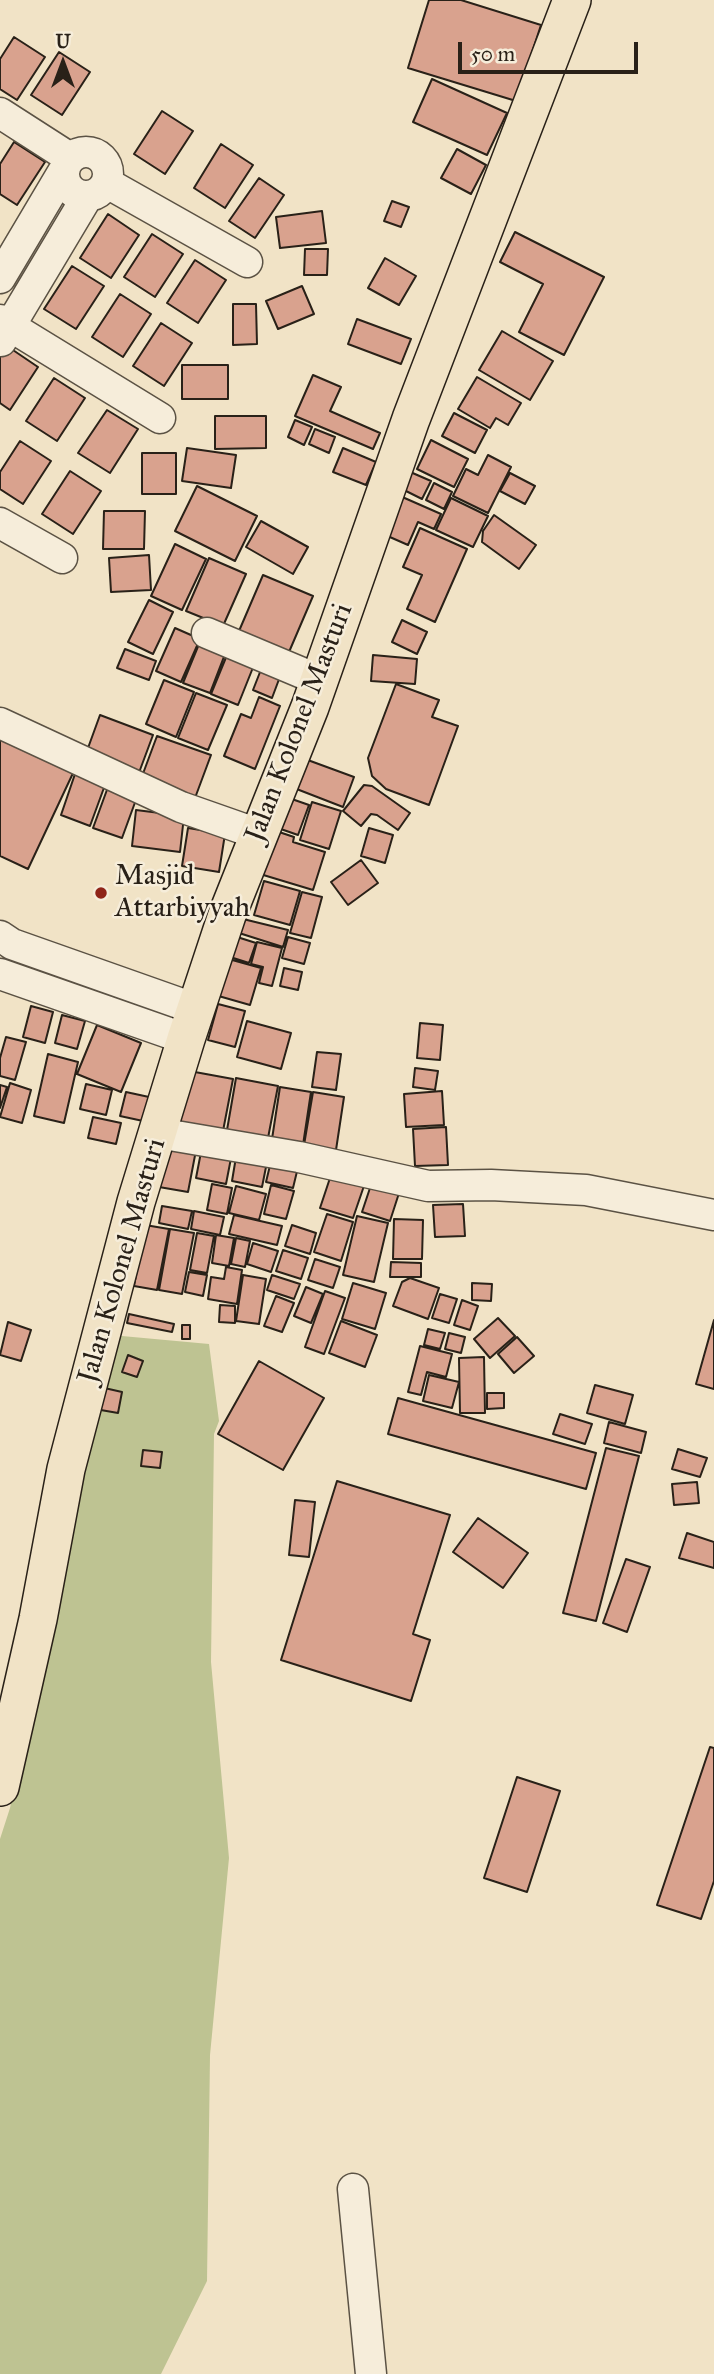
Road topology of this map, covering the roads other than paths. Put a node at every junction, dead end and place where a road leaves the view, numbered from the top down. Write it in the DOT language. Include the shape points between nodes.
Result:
graph roads {
  1 [pos="572,0"];
  2 [pos="0,113"];
  3 [pos="67,165"];
  4 [pos="97,190"];
  5 [pos="247,262"];
  6 [pos="0,278"];
  7 [pos="3,330"];
  8 [pos="160,418"];
  9 [pos="0,523"];
  10 [pos="62,558"];
  11 [pos="207,633"];
  12 [pos="319,680"];
  13 [pos="0,723"];
  14 [pos="258,834"];
  15 [pos="0,936"];
  16 [pos="0,974"];
  17 [pos="191,1024"];
  18 [pos="158,1133"];
  19 [pos="714,1215"];
  20 [pos="0,1787"];
  21 [pos="352,2189"];
  22 [pos="371,2374"];
  1 -- 12 [label="main road, Jalan Kolonel Masturi" via="411,419"];
  2 -- 3 [label="street"];
  3 -- 4 [label="street" via="64,181 69,190 77,195"];
  3 -- 6 [label="street"];
  4 -- 5 [label="street"];
  4 -- 7 [label="street"];
  7 -- 8 [label="street"];
  9 -- 10 [label="street"];
  11 -- 12 [label="street"];
  12 -- 14 [label="main road, Jalan Kolonel Masturi"];
  13 -- 14 [label="street" via="181,807"];
  14 -- 17 [label="main road, Jalan Kolonel Masturi"];
  15 -- 17 [label="street" via="124,984"];
  16 -- 17 [label="street" via="116,1014"];
  17 -- 18 [label="main road, Jalan Kolonel Masturi"];
  18 -- 19 [label="street" via="299,1157 428,1186 586,1190"];
  18 -- 20 [label="main road, Jalan Kolonel Masturi" via="66,1469"];
  21 -- 22 [label="street"];
}
